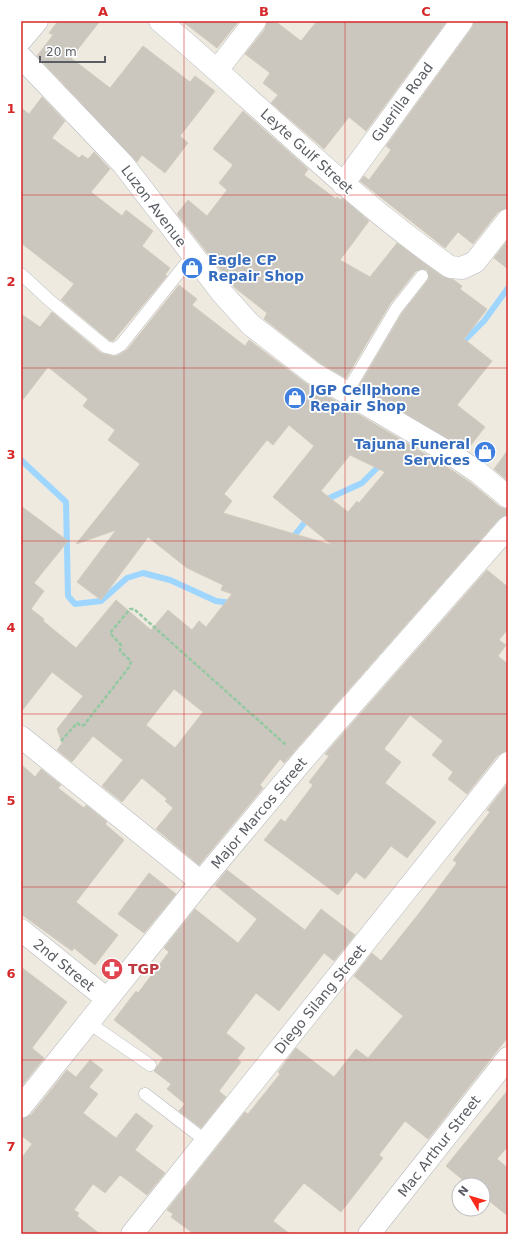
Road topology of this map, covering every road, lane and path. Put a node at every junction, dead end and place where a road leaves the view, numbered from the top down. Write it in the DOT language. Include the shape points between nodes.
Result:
graph roads {
  1 [pos="36,21"];
  2 [pos="160,21"];
  3 [pos="255,21"];
  4 [pos="462,21"];
  5 [pos="21,40"];
  6 [pos="21,57"];
  7 [pos="218,69"];
  8 [pos="343,184"];
  9 [pos="508,220"];
  10 [pos="192,256"];
  11 [pos="21,274"];
  12 [pos="422,276"];
  13 [pos="347,392"];
  14 [pos="508,497"];
  15 [pos="508,527"];
  16 [pos="21,738"];
  17 [pos="47,758"];
  18 [pos="303,760"];
  19 [pos="508,763"];
  20 [pos="201,882"];
  21 [pos="21,930"];
  22 [pos="108,1000"];
  23 [pos="89,1023"];
  24 [pos="508,1058"];
  25 [pos="150,1065"];
  26 [pos="145,1094"];
  27 [pos="21,1107"];
  28 [pos="206,1141"];
  29 [pos="132,1234"];
  30 [pos="369,1234"];
  1 -- 5 [label="street"];
  2 -- 7 [label="street, Leyte Gulf Street"];
  3 -- 7 [label="street"];
  4 -- 8 [label="street, Guerilla Road"];
  6 -- 10 [label="street, Luzon Avenue" via="123,164"];
  7 -- 8 [label="street, Leyte Gulf Street"];
  8 -- 9 [label="street, Leyte Gulf Street" via="450,267 462,268 475,262"];
  10 -- 11 [label="lane" via="121,345 114,349 106,347"];
  10 -- 13 [label="street, Luzon Avenue" via="251,325 292,358"];
  12 -- 13 [label="lane" via="396,309"];
  13 -- 14 [label="street, Luzon Avenue" via="451,454"];
  15 -- 18 [label="street, Major Marcos Street"];
  16 -- 17 [label="street"];
  17 -- 18 [label="path" via="75,724 84,725 130,666 130,661 120,651 121,646 110,633 130,609 134,609"];
  17 -- 20 [label="street"];
  18 -- 20 [label="street, Major Marcos Street"];
  19 -- 28 [label="street, Diego Silang Street"];
  20 -- 22 [label="street, Major Marcos Street"];
  21 -- 22 [label="street, 2nd Street"];
  22 -- 23 [label="street, Major Marcos Street"];
  23 -- 25 [label="lane"];
  23 -- 27 [label="street, Major Marcos Street"];
  24 -- 30 [label="street, Mac Arthur Street"];
  26 -- 28 [label="lane"];
  28 -- 29 [label="street, Diego Silang Street"];
}
